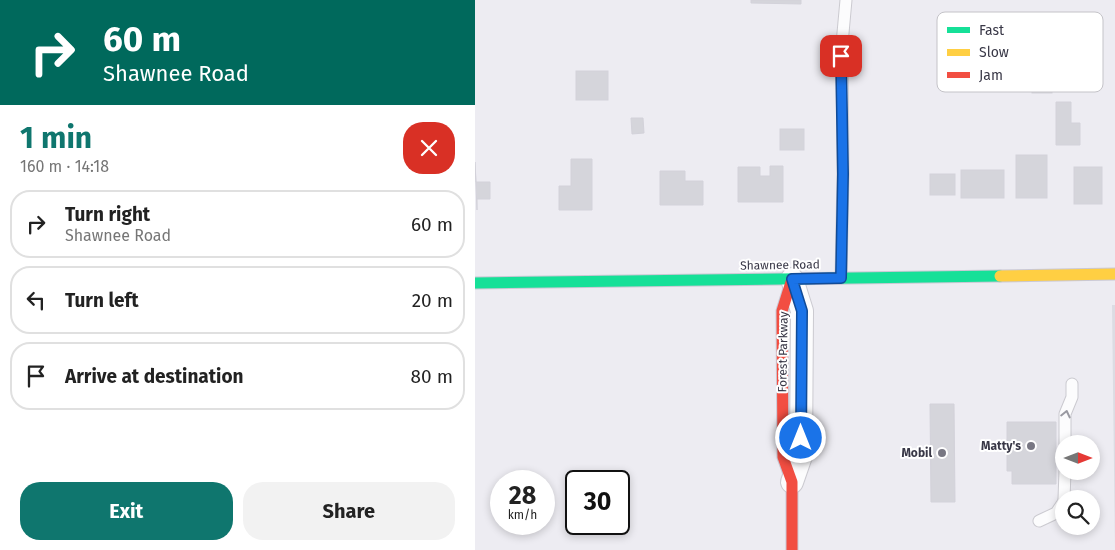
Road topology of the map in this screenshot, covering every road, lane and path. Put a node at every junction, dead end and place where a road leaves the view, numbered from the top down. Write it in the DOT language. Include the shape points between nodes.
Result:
graph roads {
  1 [pos="845,0"];
  2 [pos="1115,274"];
  3 [pos="841,278"];
  4 [pos="792,279"];
  5 [pos="475,282"];
  6 [pos="1072,384"];
  7 [pos="1065,435"];
  8 [pos="792,482"];
  9 [pos="1055,514"];
  10 [pos="1039,521"];
  11 [pos="792,550"];
  1 -- 3 [label="lane"];
  2 -- 3 [label="main road, Shawnee Road"];
  3 -- 4 [label="main road, Shawnee Road"];
  4 -- 5 [label="main road, Shawnee Road"];
  4 -- 8 [label="street, Forest Parkway" via="802,311 801,456"];
  7 -- 6 [label="lane, one-way" via="1065,414 1072,396"];
  8 -- 11 [label="main road, Forest Parkway"];
  9 -- 10 [label="lane"];
}
